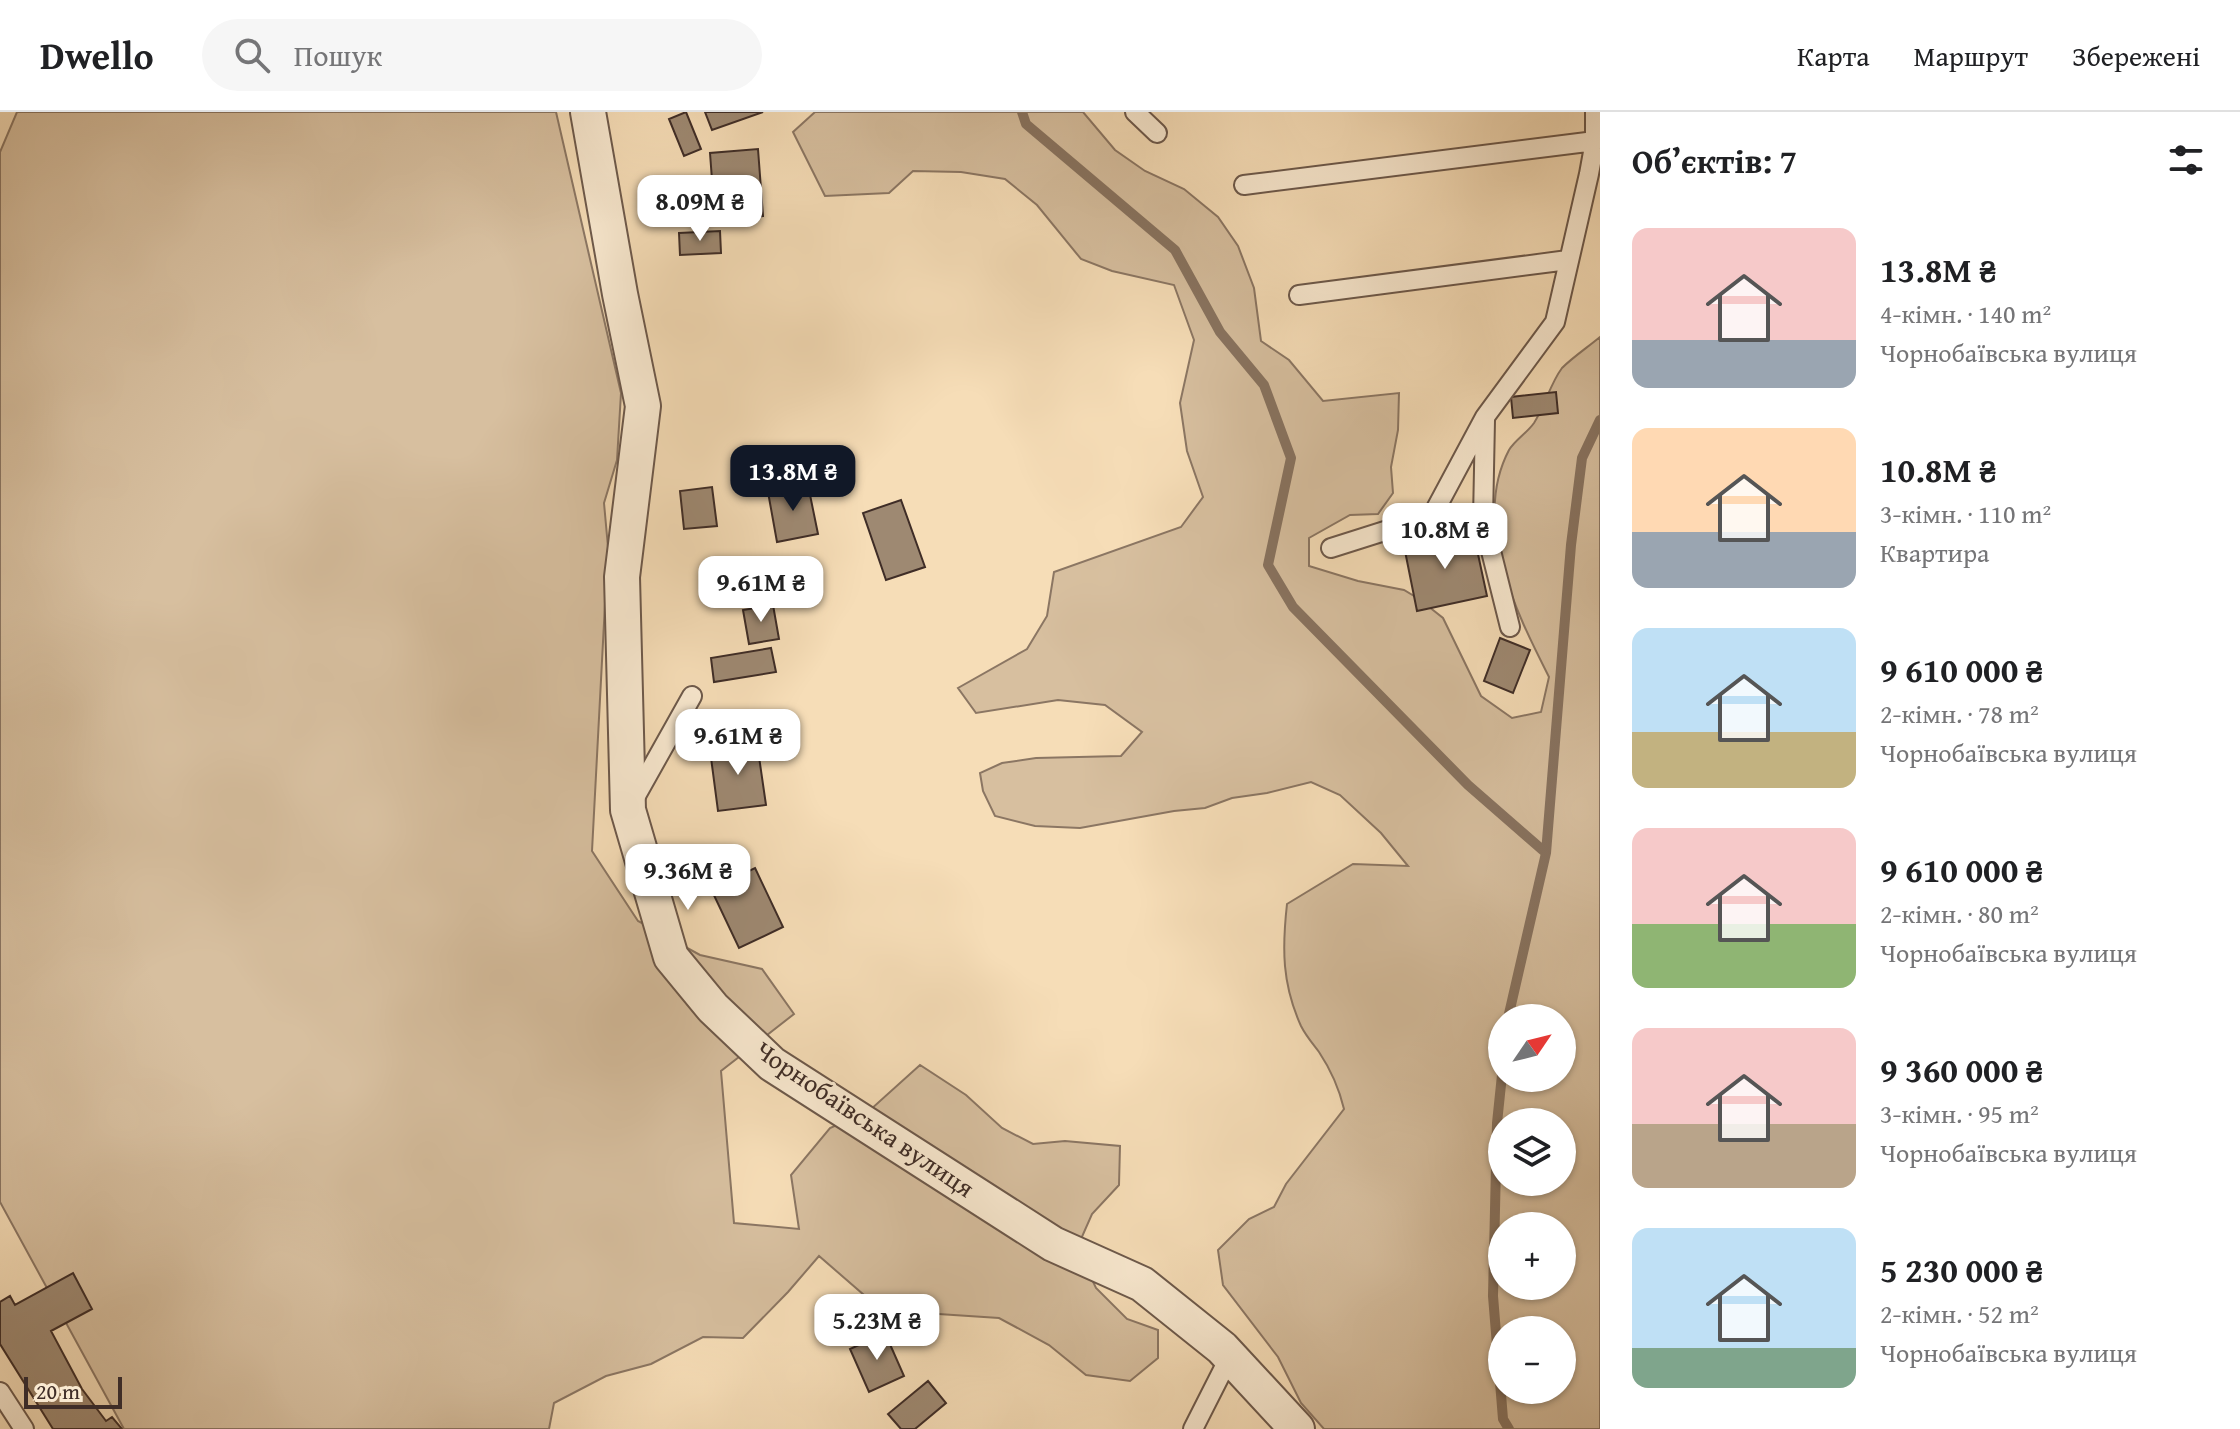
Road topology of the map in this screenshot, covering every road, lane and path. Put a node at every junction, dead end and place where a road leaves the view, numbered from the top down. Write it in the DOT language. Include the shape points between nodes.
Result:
graph roads {
  1 [pos="588,112"];
  2 [pos="1135,112"];
  3 [pos="1595,112"];
  4 [pos="1157,133"];
  5 [pos="1595,141"];
  6 [pos="1244,185"];
  7 [pos="1568,260"];
  8 [pos="1299,295"];
  9 [pos="1485,417"];
  10 [pos="1331,548"];
  11 [pos="1510,627"];
  12 [pos="692,696"];
  13 [pos="628,810"];
  14 [pos="1230,1356"];
  15 [pos="2,1399"];
  16 [pos="24,1429"];
  17 [pos="1193,1429"];
  18 [pos="1297,1429"];
  1 -- 13 [label="street, Чорнобаївська вулиця" via="643,406 622,577"];
  2 -- 4 [label="lane"];
  3 -- 5 [label="lane"];
  5 -- 6 [label="lane"];
  5 -- 7 [label="lane"];
  7 -- 8 [label="lane"];
  7 -- 9 [label="lane" via="1555,322"];
  9 -- 10 [label="lane" via="1432,516"];
  9 -- 11 [label="lane" via="1483,519"];
  12 -- 13 [label="lane"];
  13 -- 14 [label="street, Чорнобаївська вулиця" via="671,957 713,1008 772,1064 1053,1244 1142,1284"];
  14 -- 17 [label="lane"];
  14 -- 18 [label="street, Чорнобаївська вулиця"];
  15 -- 16 [label="lane"];
}
